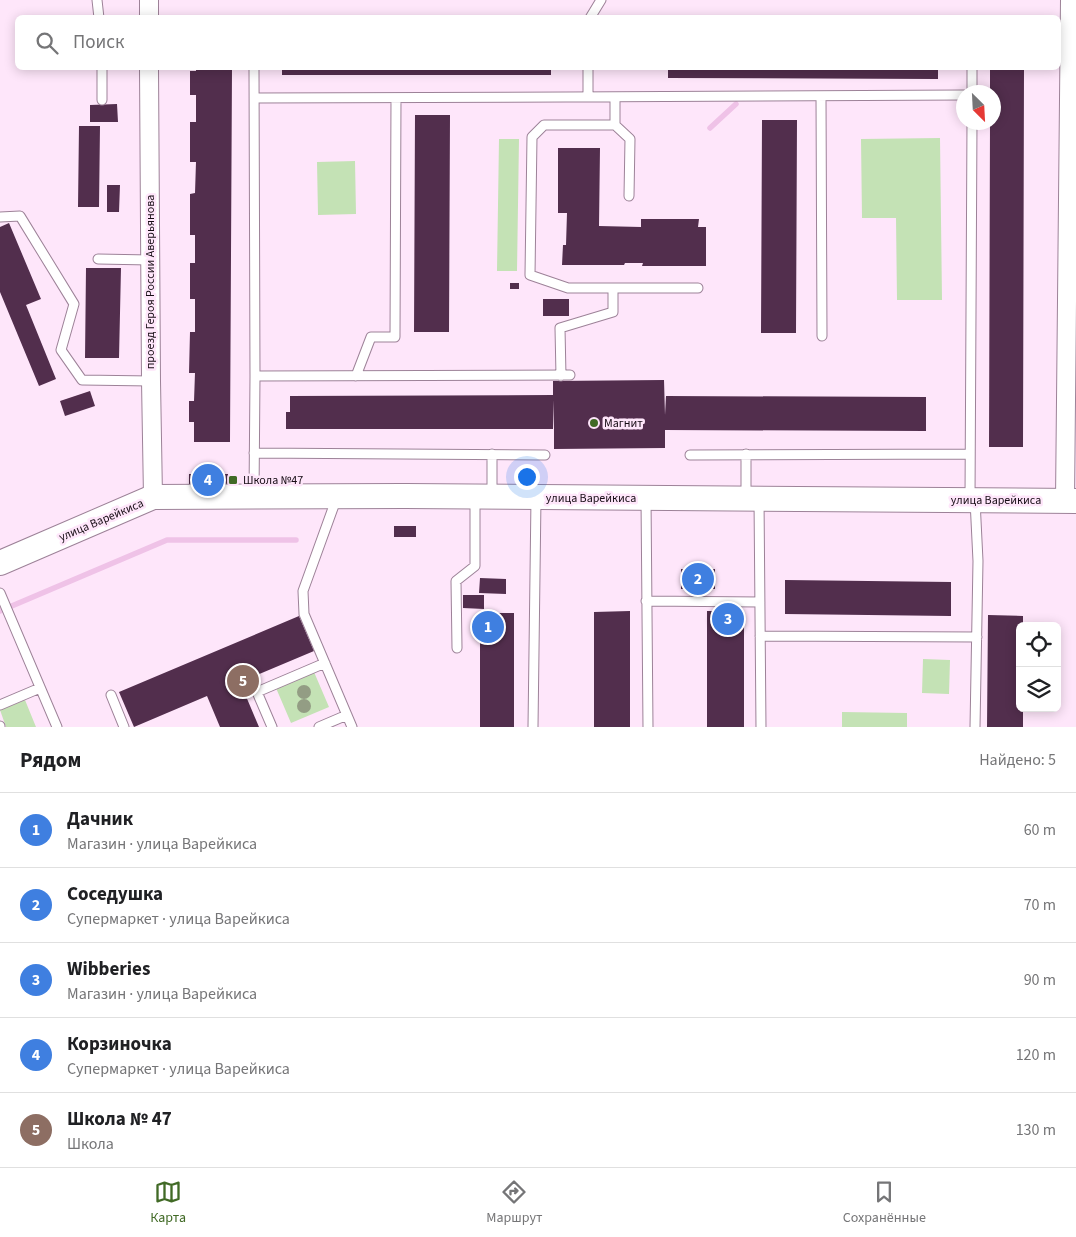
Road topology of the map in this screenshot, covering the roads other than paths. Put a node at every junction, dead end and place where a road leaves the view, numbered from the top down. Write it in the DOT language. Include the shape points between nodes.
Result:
graph roads {
  1 [pos="97,0"];
  2 [pos="149,0"];
  3 [pos="601,0"];
  4 [pos="1070,0"];
  5 [pos="99,15"];
  6 [pos="149,15"];
  7 [pos="592,15"];
  8 [pos="102,70"];
  9 [pos="150,70"];
  10 [pos="254,70"];
  11 [pos="588,70"];
  12 [pos="972,70"];
  13 [pos="972,85"];
  14 [pos="956,95"];
  15 [pos="821,96"];
  16 [pos="588,97"];
  17 [pos="615,97"];
  18 [pos="255,98"];
  19 [pos="396,98"];
  20 [pos="102,100"];
  21 [pos="615,125"];
  22 [pos="972,130"];
  23 [pos="629,196"];
  24 [pos="1072,214"];
  25 [pos="0,217"];
  26 [pos="1072,250"];
  27 [pos="98,259"];
  28 [pos="150,260"];
  29 [pos="613,288"];
  30 [pos="698,288"];
  31 [pos="822,336"];
  32 [pos="255,376"];
  33 [pos="356,376"];
  34 [pos="151,381"];
  35 [pos="254,453"];
  36 [pos="1071,453"];
  37 [pos="492,454"];
  38 [pos="545,454"];
  39 [pos="746,454"];
  40 [pos="970,454"];
  41 [pos="690,455"];
  42 [pos="254,496"];
  43 [pos="153,497"];
  44 [pos="337,497"];
  45 [pos="483,497"];
  46 [pos="536,498"];
  47 [pos="646,498"];
  48 [pos="753,498"];
  49 [pos="973,500"];
  50 [pos="1071,501"];
  51 [pos="0,563"];
  52 [pos="0,593"];
  53 [pos="646,601"];
  54 [pos="760,602"];
  55 [pos="760,636"];
  56 [pos="977,637"];
  57 [pos="457,648"];
  58 [pos="325,663"];
  59 [pos="40,688"];
  60 [pos="111,695"];
  61 [pos="0,705"];
  62 [pos="347,715"];
  63 [pos="57,727"];
  64 [pos="124,727"];
  65 [pos="272,727"];
  66 [pos="319,727"];
  67 [pos="352,727"];
  68 [pos="533,727"];
  69 [pos="648,727"];
  70 [pos="762,727"];
  71 [pos="975,727"];
  1 -- 5 [label="lane"];
  2 -- 6 [label="street"];
  3 -- 7 [label="lane"];
  4 -- 24 [label="street" via="1065,24"];
  8 -- 20 [label="lane"];
  9 -- 28 [label="street, проезд Героя России Аверьянова"];
  10 -- 18 [label="lane"];
  11 -- 16 [label="lane"];
  12 -- 13 [label="lane"];
  14 -- 15 [label="lane"];
  15 -- 17 [label="lane"];
  15 -- 31 [label="lane"];
  16 -- 17 [label="lane"];
  16 -- 19 [label="lane"];
  17 -- 21 [label="lane"];
  18 -- 19 [label="lane"];
  18 -- 32 [label="lane"];
  19 -- 33 [label="lane" via="396,338 371,337"];
  21 -- 23 [label="lane" via="630,139"];
  21 -- 29 [label="lane" via="544,125 532,137 530,275 568,288"];
  22 -- 40 [label="lane"];
  24 -- 26 [label="street"];
  25 -- 34 [label="lane" via="20,216 74,304 60,350 82,380"];
  26 -- 36 [label="street"];
  27 -- 28 [label="lane"];
  28 -- 34 [label="street, проезд Героя России Аверьянова"];
  29 -- 30 [label="lane"];
  29 -- 33 [label="lane" via="613,312 560,328 565,375"];
  32 -- 33 [label="lane"];
  32 -- 35 [label="lane"];
  34 -- 43 [label="street, проезд Героя России Аверьянова"];
  35 -- 37 [label="lane"];
  35 -- 42 [label="lane"];
  36 -- 50 [label="street"];
  37 -- 38 [label="lane"];
  37 -- 45 [label="lane"];
  39 -- 40 [label="lane"];
  39 -- 41 [label="lane"];
  39 -- 48 [label="lane"];
  40 -- 49 [label="lane"];
  42 -- 43 [label="main road, улица Варейкиса"];
  42 -- 44 [label="main road, улица Варейкиса"];
  43 -- 51 [label="main road, улица Варейкиса"];
  44 -- 45 [label="main road, улица Варейкиса"];
  44 -- 58 [label="lane" via="303,591 304,614"];
  45 -- 46 [label="main road, улица Варейкиса"];
  45 -- 57 [label="lane" via="475,566 456,581"];
  46 -- 47 [label="main road, улица Варейкиса"];
  46 -- 68 [label="lane"];
  47 -- 48 [label="main road, улица Варейкиса"];
  47 -- 53 [label="lane"];
  48 -- 49 [label="main road, улица Варейкиса"];
  48 -- 54 [label="lane"];
  49 -- 50 [label="main road, улица Варейкиса"];
  49 -- 56 [label="lane" via="978,561"];
  52 -- 59 [label="lane"];
  53 -- 54 [label="lane"];
  53 -- 69 [label="lane"];
  54 -- 55 [label="lane"];
  55 -- 56 [label="lane"];
  55 -- 70 [label="lane"];
  56 -- 71 [label="lane"];
  58 -- 62 [label="lane"];
  58 -- 65 [label="lane" via="257,692"];
  59 -- 61 [label="lane"];
  59 -- 63 [label="lane"];
  60 -- 64 [label="lane"];
  62 -- 66 [label="lane"];
  62 -- 67 [label="lane"];
}
